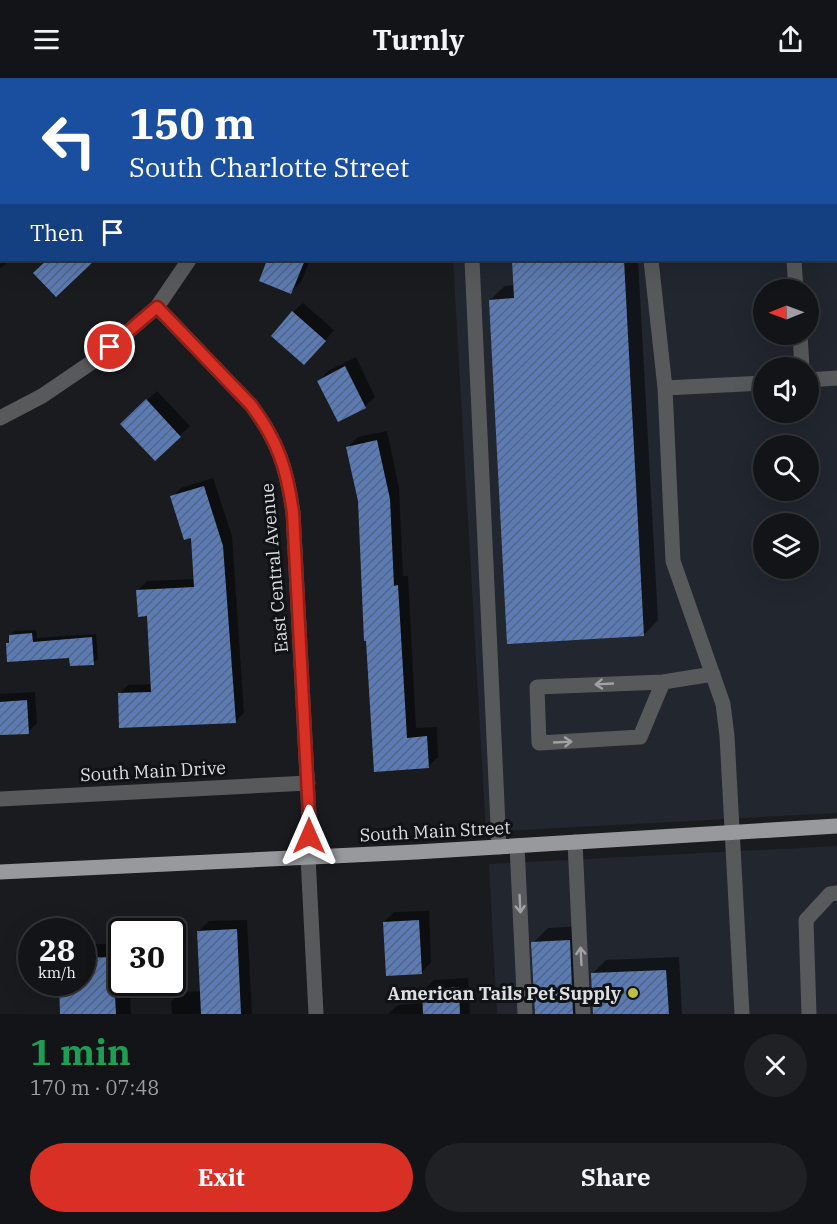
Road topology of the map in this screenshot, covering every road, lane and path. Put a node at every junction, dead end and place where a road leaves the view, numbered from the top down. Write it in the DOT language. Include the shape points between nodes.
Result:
graph roads {
  1 [pos="188,261"];
  2 [pos="472,261"];
  3 [pos="651,261"];
  4 [pos="794,261"];
  5 [pos="795,279"];
  6 [pos="157,307"];
  7 [pos="837,378"];
  8 [pos="819,379"];
  9 [pos="753,384"];
  10 [pos="664,388"];
  11 [pos="0,418"];
  12 [pos="713,674"];
  13 [pos="663,682"];
  14 [pos="308,783"];
  15 [pos="0,799"];
  16 [pos="837,826"];
  17 [pos="733,832"];
  18 [pos="575,842"];
  19 [pos="517,846"];
  20 [pos="499,847"];
  21 [pos="308,857"];
  22 [pos="0,872"];
  23 [pos="837,893"];
  24 [pos="316,1014"];
  25 [pos="525,1014"];
  26 [pos="583,1014"];
  27 [pos="742,1014"];
  28 [pos="809,1014"];
  1 -- 6 [label="street"];
  2 -- 20 [label="street"];
  3 -- 10 [label="street"];
  4 -- 5 [label="street"];
  6 -- 11 [label="street" via="74,376"];
  6 -- 14 [label="street, East Central Avenue" via="251,405 280,454 289,481"];
  7 -- 8 [label="street"];
  9 -- 10 [label="street"];
  10 -- 12 [label="street" via="673,561"];
  12 -- 13 [label="street"];
  12 -- 17 [label="street" via="723,704"];
  13 -- 13 [label="street, one-way" via="537,687 539,743 640,737"];
  14 -- 15 [label="street, South Main Drive"];
  14 -- 21 [label="street, East Central Avenue"];
  16 -- 17 [label="main road, South Main Street"];
  17 -- 18 [label="main road, South Main Street"];
  17 -- 27 [label="street"];
  18 -- 19 [label="main road, South Main Street"];
  26 -- 18 [label="street, one-way"];
  19 -- 20 [label="main road, South Main Street"];
  19 -- 25 [label="street, one-way"];
  20 -- 21 [label="main road, South Main Street"];
  21 -- 22 [label="main road, South Main Street"];
  21 -- 24 [label="street, East Central Avenue"];
  23 -- 28 [label="street" via="830,894 806,920"];
}
